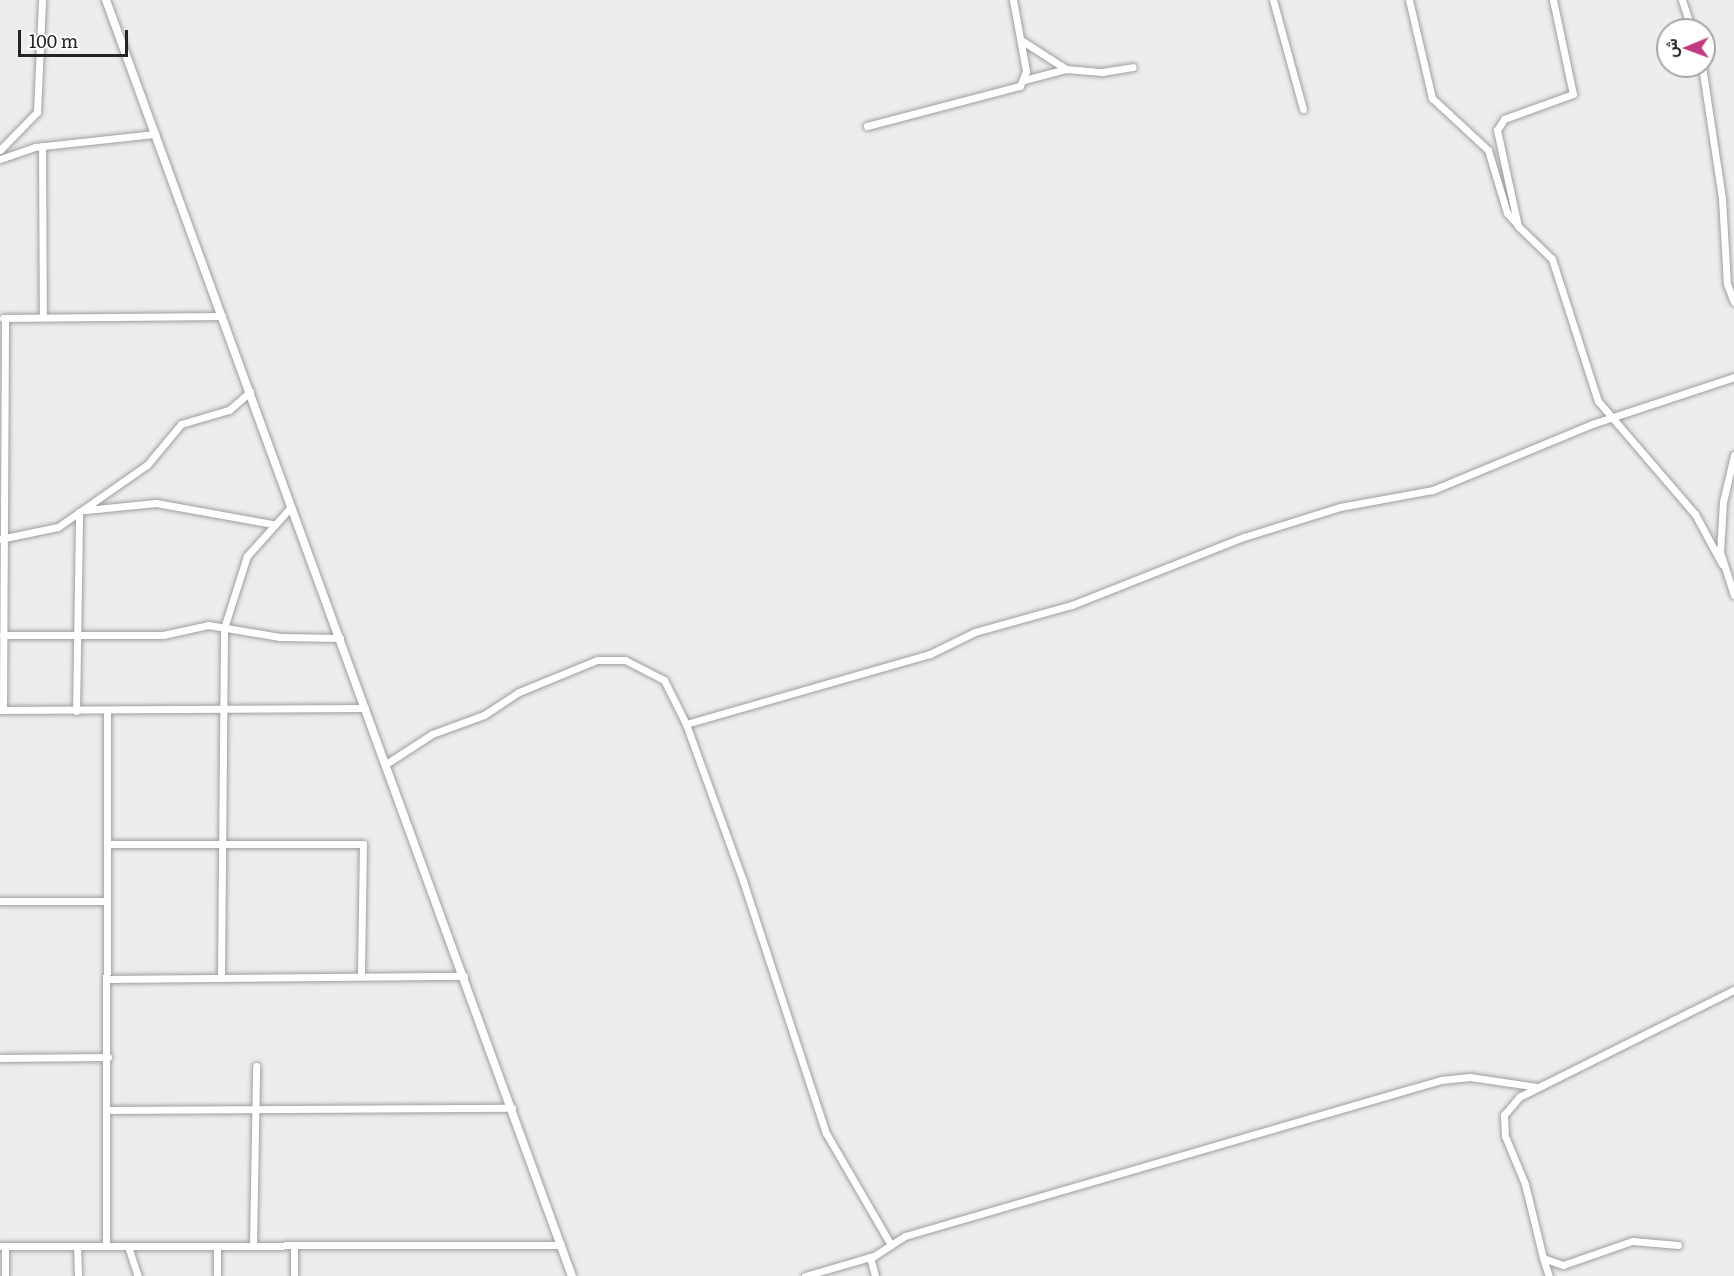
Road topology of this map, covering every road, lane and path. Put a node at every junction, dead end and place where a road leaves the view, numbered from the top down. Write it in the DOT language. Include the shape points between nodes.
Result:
graph roads {
  1 [pos="42,0"];
  2 [pos="106,0"];
  3 [pos="1013,0"];
  4 [pos="1274,0"];
  5 [pos="1409,0"];
  6 [pos="1553,0"];
  7 [pos="1682,0"];
  8 [pos="1688,18"];
  9 [pos="1021,40"];
  10 [pos="1132,67"];
  11 [pos="1066,69"];
  12 [pos="1704,78"];
  13 [pos="1024,80"];
  14 [pos="1303,109"];
  15 [pos="867,126"];
  16 [pos="155,134"];
  17 [pos="42,146"];
  18 [pos="0,150"];
  19 [pos="0,159"];
  20 [pos="1518,226"];
  21 [pos="1734,302"];
  22 [pos="222,316"];
  23 [pos="43,317"];
  24 [pos="2,318"];
  25 [pos="1734,377"];
  26 [pos="250,392"];
  27 [pos="1611,418"];
  28 [pos="1734,455"];
  29 [pos="291,507"];
  30 [pos="81,511"];
  31 [pos="273,524"];
  32 [pos="2,539"];
  33 [pos="1722,564"];
  34 [pos="1734,596"];
  35 [pos="224,628"];
  36 [pos="3,635"];
  37 [pos="75,636"];
  38 [pos="340,638"];
  39 [pos="365,708"];
  40 [pos="221,709"];
  41 [pos="2,710"];
  42 [pos="107,710"];
  43 [pos="76,711"];
  44 [pos="686,724"];
  45 [pos="386,764"];
  46 [pos="107,844"];
  47 [pos="218,845"];
  48 [pos="0,901"];
  49 [pos="107,901"];
  50 [pos="361,975"];
  51 [pos="464,976"];
  52 [pos="221,978"];
  53 [pos="107,980"];
  54 [pos="1734,990"];
  55 [pos="108,1057"];
  56 [pos="0,1058"];
  57 [pos="256,1066"];
  58 [pos="1538,1088"];
  59 [pos="512,1108"];
  60 [pos="108,1110"];
  61 [pos="255,1110"];
  62 [pos="561,1245"];
  63 [pos="891,1245"];
  64 [pos="1678,1245"];
  65 [pos="2,1246"];
  66 [pos="77,1246"];
  67 [pos="106,1246"];
  68 [pos="128,1246"];
  69 [pos="218,1246"];
  70 [pos="253,1246"];
  71 [pos="294,1246"];
  72 [pos="870,1257"];
  73 [pos="1543,1258"];
  74 [pos="5,1276"];
  75 [pos="78,1276"];
  76 [pos="138,1276"];
  77 [pos="217,1276"];
  78 [pos="294,1276"];
  79 [pos="572,1276"];
  80 [pos="805,1276"];
  81 [pos="875,1276"];
  82 [pos="1549,1276"];
  1 -- 18 [label="street" via="37,112"];
  2 -- 16 [label="street"];
  3 -- 9 [label="street"];
  4 -- 14 [label="street"];
  5 -- 20 [label="street" via="1432,98 1488,150 1507,213"];
  6 -- 20 [label="street" via="1573,94 1504,119 1497,130"];
  7 -- 8 [label="street"];
  9 -- 11 [label="street"];
  9 -- 13 [label="street"];
  10 -- 11 [label="street" via="1102,72"];
  11 -- 13 [label="street"];
  12 -- 21 [label="street" via="1722,198 1727,284"];
  13 -- 15 [label="street" via="1014,88"];
  16 -- 17 [label="street"];
  16 -- 22 [label="street"];
  17 -- 19 [label="street"];
  17 -- 23 [label="street"];
  20 -- 27 [label="street" via="1552,259 1598,401"];
  22 -- 23 [label="street"];
  22 -- 26 [label="street"];
  23 -- 24 [label="street"];
  24 -- 32 [label="street"];
  25 -- 27 [label="street"];
  26 -- 29 [label="street"];
  26 -- 30 [label="street" via="229,410 181,424 147,465"];
  27 -- 33 [label="street" via="1695,514"];
  27 -- 44 [label="street" via="1433,490 1389,494 1308,517 1072,605 975,632 930,654"];
  28 -- 33 [label="street" via="1723,502"];
  29 -- 31 [label="street"];
  29 -- 38 [label="street"];
  30 -- 31 [label="street" via="156,503"];
  30 -- 32 [label="street" via="48,531"];
  30 -- 37 [label="street"];
  31 -- 35 [label="street" via="247,556"];
  32 -- 36 [label="street"];
  33 -- 34 [label="street"];
  35 -- 37 [label="street"];
  35 -- 38 [label="street"];
  35 -- 40 [label="street"];
  36 -- 37 [label="street"];
  36 -- 41 [label="street"];
  37 -- 43 [label="street"];
  38 -- 39 [label="street"];
  39 -- 40 [label="street"];
  39 -- 45 [label="street"];
  40 -- 42 [label="street"];
  40 -- 47 [label="street"];
  41 -- 43 [label="street"];
  42 -- 43 [label="street"];
  42 -- 46 [label="street"];
  44 -- 45 [label="street" via="664,680 612,658 519,692 484,716 432,734"];
  44 -- 63 [label="street" via="826,1133"];
  45 -- 51 [label="street"];
  46 -- 47 [label="street"];
  46 -- 49 [label="street"];
  47 -- 50 [label="street" via="363,844"];
  47 -- 52 [label="street"];
  48 -- 49 [label="street"];
  49 -- 53 [label="street"];
  50 -- 51 [label="street"];
  50 -- 52 [label="street"];
  51 -- 59 [label="street"];
  52 -- 53 [label="street"];
  53 -- 55 [label="street"];
  54 -- 58 [label="street"];
  55 -- 56 [label="street"];
  55 -- 60 [label="street"];
  57 -- 61 [label="street"];
  58 -- 63 [label="street" via="1470,1077 1441,1080"];
  58 -- 73 [label="street" via="1512,1102 1503,1122"];
  59 -- 61 [label="street"];
  59 -- 62 [label="street"];
  60 -- 61 [label="street"];
  60 -- 67 [label="street"];
  61 -- 70 [label="street"];
  62 -- 71 [label="street"];
  62 -- 79 [label="street"];
  63 -- 72 [label="street"];
  64 -- 73 [label="street" via="1632,1241 1563,1265"];
  65 -- 66 [label="street"];
  65 -- 74 [label="street"];
  66 -- 67 [label="street"];
  66 -- 75 [label="street"];
  67 -- 68 [label="street"];
  68 -- 69 [label="street"];
  68 -- 76 [label="street"];
  69 -- 70 [label="street"];
  69 -- 77 [label="street"];
  70 -- 71 [label="street"];
  71 -- 78 [label="street"];
  72 -- 80 [label="street"];
  72 -- 81 [label="street"];
  73 -- 82 [label="street"];
}
